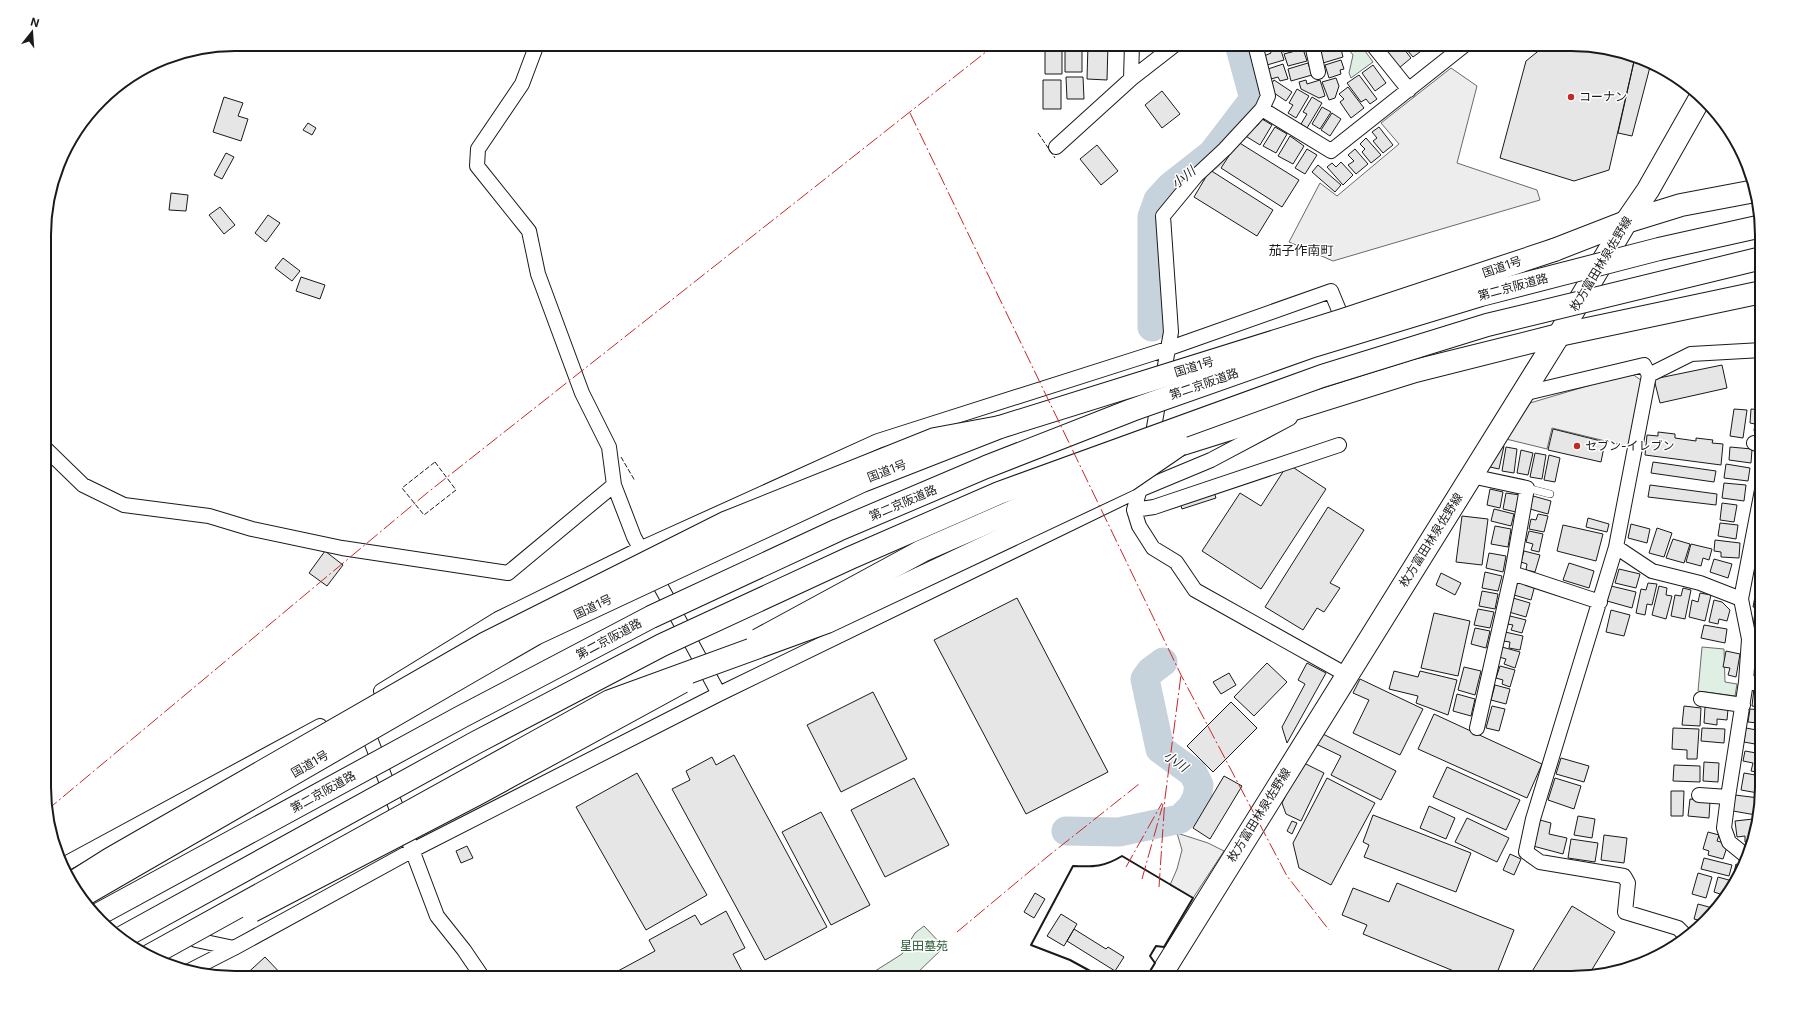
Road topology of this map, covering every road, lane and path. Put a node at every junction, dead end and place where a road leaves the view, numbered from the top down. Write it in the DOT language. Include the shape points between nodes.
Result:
graph roads {
  1 [pos="534,51"];
  2 [pos="1132,51"];
  3 [pos="1167,51"];
  4 [pos="1257,51"];
  5 [pos="1314,51"];
  6 [pos="1378,51"];
  7 [pos="1457,51"];
  8 [pos="1318,72"];
  9 [pos="1131,79"];
  10 [pos="1409,90"];
  11 [pos="1697,102"];
  12 [pos="1262,109"];
  13 [pos="1056,147"];
  14 [pos="1750,192"];
  15 [pos="1626,222"];
  16 [pos="1755,228"];
  17 [pos="1755,260"];
  18 [pos="1755,293"];
  19 [pos="1343,320"];
  20 [pos="1559,335"];
  21 [pos="1167,349"];
  22 [pos="1755,350"];
  23 [pos="1650,374"];
  24 [pos="1522,394"];
  25 [pos="1322,401"];
  26 [pos="1000,427"];
  27 [pos="1178,445"];
  28 [pos="1339,445"];
  29 [pos="51,454"];
  30 [pos="1471,476"];
  31 [pos="614,485"];
  32 [pos="1527,488"];
  33 [pos="1139,490"];
  34 [pos="1550,494"];
  35 [pos="1134,510"];
  36 [pos="1755,526"];
  37 [pos="1616,547"];
  38 [pos="642,548"];
  39 [pos="1512,573"];
  40 [pos="1741,599"];
  41 [pos="1600,602"];
  42 [pos="1347,675"];
  43 [pos="1746,682"];
  44 [pos="1755,683"];
  45 [pos="719,694"];
  46 [pos="1701,700"];
  47 [pos="1743,704"];
  48 [pos="358,706"];
  49 [pos="1477,728"];
  50 [pos="1699,795"];
  51 [pos="1728,797"];
  52 [pos="412,851"];
  53 [pos="1742,853"];
  54 [pos="68,863"];
  55 [pos="77,880"];
  56 [pos="85,894"];
  57 [pos="101,913"];
  58 [pos="1683,933"];
  59 [pos="126,935"];
  60 [pos="196,940"];
  61 [pos="234,948"];
  62 [pos="155,953"];
  63 [pos="163,956"];
  64 [pos="197,967"];
  65 [pos="478,971"];
  66 [pos="1163,971"];
  1 -- 31 [label="street" via="522,84 478,149 477,166 529,231 538,274 582,393 609,447"];
  2 -- 9 [label="street"];
  3 -- 9 [label="street"];
  4 -- 12 [label="street" via="1268,96"];
  5 -- 8 [label="street"];
  6 -- 10 [label="street"];
  7 -- 10 [label="street"];
  9 -- 13 [label="street"];
  10 -- 12 [label="street" via="1331,151"];
  11 -- 15 [label="main road, 枚方富田林泉佐野線" via="1648,190"];
  12 -- 21 [label="street" via="1196,176 1163,216 1171,332"];
  14 -- 15 [label="main road, 国道1号" via="1681,205"];
  15 -- 19 [label="main road, 国道1号, bridge" via="1554,250"];
  15 -- 20 [label="main road, 枚方富田林泉佐野線"];
  16 -- 57 [label="main road, 第二京阪道路, bridge" via="1659,249 1481,295 1313,346 1132,410 986,467 838,530 651,617 454,720"];
  17 -- 59 [label="main road, bridge" via="1487,326 1322,376 999,493 843,561 662,645 475,743"];
  18 -- 20 [label="main road"];
  19 -- 21 [label="street" via="1331,291"];
  19 -- 26 [label="main road, 国道1号, bridge"];
  20 -- 24 [label="main road, 枚方富田林泉佐野線"];
  20 -- 25 [label="main road" via="1415,371"];
  21 -- 33 [label="street" via="1148,462"];
  21 -- 38 [label="street" via="878,441"];
  22 -- 23 [label="street" via="1691,354"];
  23 -- 24 [label="street" via="1644,365"];
  23 -- 37 [label="street"];
  24 -- 30 [label="main road, 枚方富田林泉佐野線"];
  25 -- 27 [label="main road"];
  25 -- 33 [label="street" via="1211,460"];
  26 -- 55 [label="main road, bridge" via="935,439 725,523 486,642"];
  26 -- 56 [label="main road, 国道1号, bridge" via="862,481 535,634"];
  27 -- 60 [label="main road, bridge" via="1064,489 922,551 477,794"];
  27 -- 62 [label="main road, bridge" via="1128,480 827,622 610,701"];
  28 -- 35 [label="street" via="1154,507"];
  29 -- 31 [label="street" via="83,485 124,505 209,516 252,529 342,548 508,573"];
  30 -- 32 [label="street"];
  30 -- 42 [label="main road, 枚方富田林泉佐野線"];
  31 -- 38 [label="street" via="634,537"];
  32 -- 34 [label="lane"];
  32 -- 39 [label="street"];
  33 -- 35 [label="street"];
  33 -- 45 [label="street"];
  35 -- 42 [label="street" via="1139,526 1153,548 1176,562 1195,590"];
  36 -- 40 [label="street"];
  37 -- 40 [label="street" via="1652,570"];
  37 -- 41 [label="street"];
  38 -- 45 [label="street"];
  38 -- 48 [label="street" via="498,619"];
  39 -- 41 [label="street"];
  39 -- 49 [label="street"];
  40 -- 43 [label="street" via="1749,639"];
  41 -- 58 [label="street" via="1533,819 1526,852 1540,862 1624,876 1628,884 1626,912 1678,928"];
  42 -- 66 [label="main road, 枚方富田林泉佐野線"];
  43 -- 44 [label="street"];
  43 -- 47 [label="street"];
  45 -- 52 [label="street"];
  46 -- 47 [label="street"];
  47 -- 51 [label="street"];
  48 -- 52 [label="street"];
  48 -- 54 [label="street"];
  50 -- 51 [label="street"];
  51 -- 53 [label="street" via="1724,828 1729,842"];
  52 -- 61 [label="street"];
  52 -- 65 [label="street" via="437,916"];
  60 -- 61 [label="street"];
  60 -- 63 [label="main road"];
  61 -- 64 [label="street"];
}
